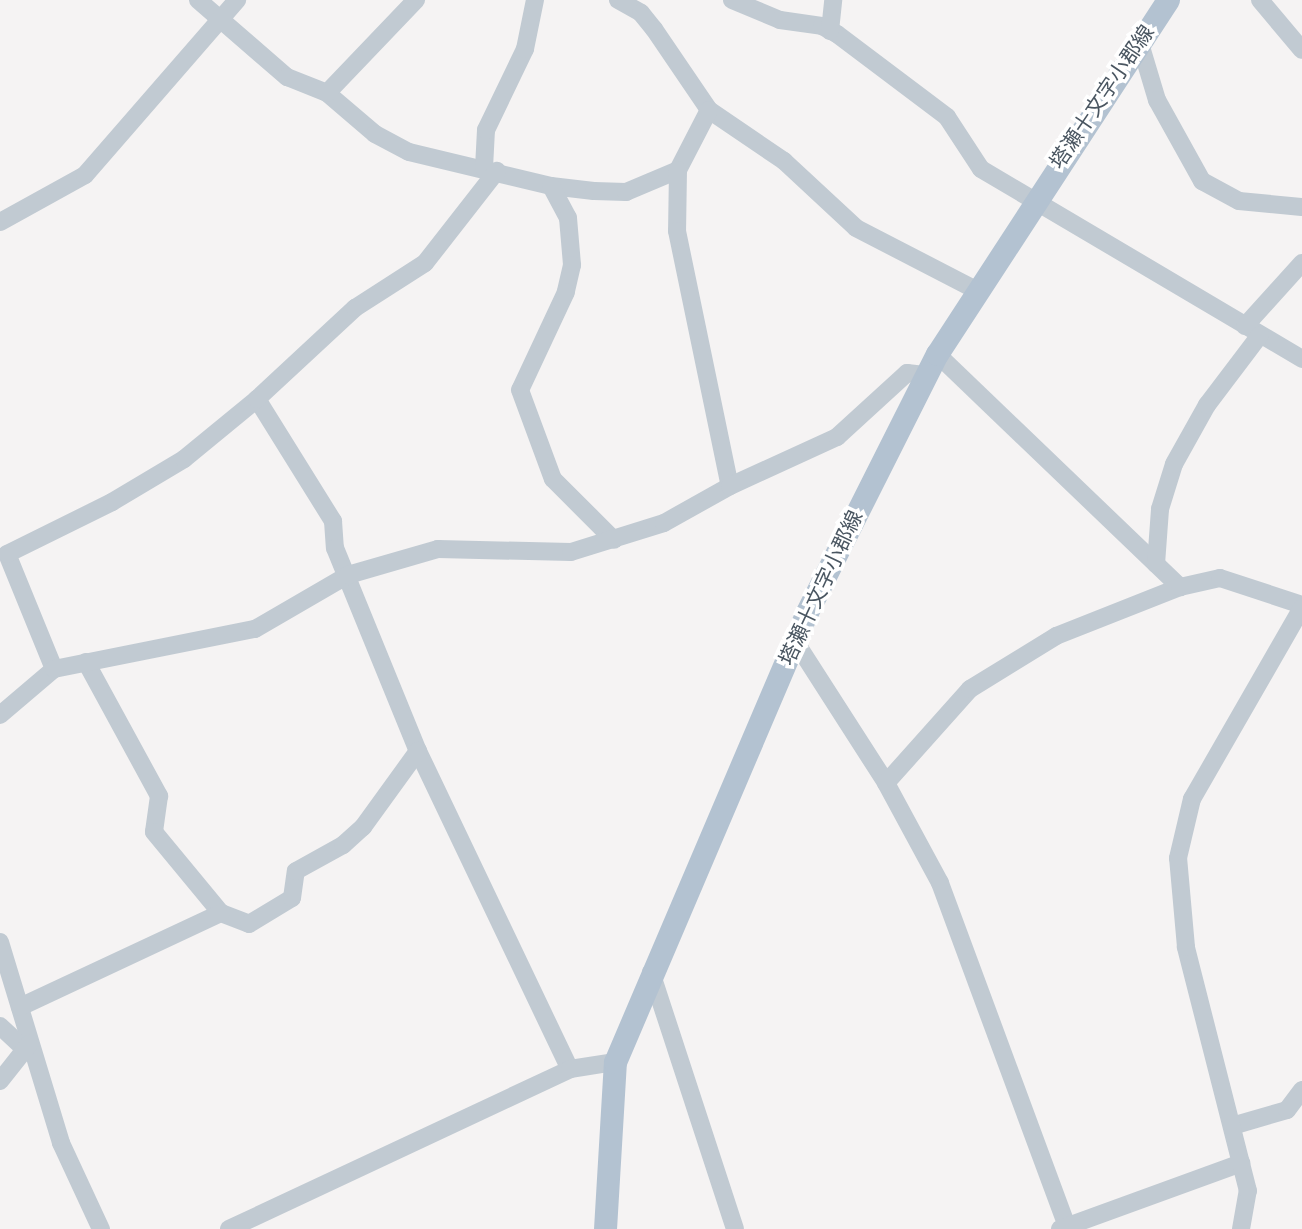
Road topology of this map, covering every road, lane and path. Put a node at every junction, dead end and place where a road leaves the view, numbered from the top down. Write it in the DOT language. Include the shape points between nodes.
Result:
graph roads {
  1 [pos="198,0"];
  2 [pos="237,0"];
  3 [pos="416,0"];
  4 [pos="535,0"];
  5 [pos="618,0"];
  6 [pos="732,0"];
  7 [pos="834,0"];
  8 [pos="1168,0"];
  9 [pos="1260,0"];
  10 [pos="219,19"];
  11 [pos="830,31"];
  12 [pos="1139,40"];
  13 [pos="1302,50"];
  14 [pos="327,93"];
  15 [pos="709,110"];
  16 [pos="491,170"];
  17 [pos="678,170"];
  18 [pos="551,186"];
  19 [pos="1033,202"];
  20 [pos="1302,208"];
  21 [pos="0,222"];
  22 [pos="1302,263"];
  23 [pos="976,290"];
  24 [pos="1252,330"];
  25 [pos="937,354"];
  26 [pos="1302,359"];
  27 [pos="927,375"];
  28 [pos="257,400"];
  29 [pos="730,486"];
  30 [pos="614,540"];
  31 [pos="1156,564"];
  32 [pos="348,575"];
  33 [pos="1180,587"];
  34 [pos="1302,606"];
  35 [pos="795,641"];
  36 [pos="86,662"];
  37 [pos="54,669"];
  38 [pos="0,715"];
  39 [pos="418,751"];
  40 [pos="886,783"];
  41 [pos="221,913"];
  42 [pos="0,942"];
  43 [pos="651,972"];
  44 [pos="20,1007"];
  45 [pos="0,1026"];
  46 [pos="28,1046"];
  47 [pos="615,1062"];
  48 [pos="570,1069"];
  49 [pos="0,1081"];
  50 [pos="1302,1090"];
  51 [pos="1232,1126"];
  52 [pos="1241,1163"];
  53 [pos="1065,1228"];
  54 [pos="101,1229"];
  55 [pos="229,1229"];
  56 [pos="605,1229"];
  57 [pos="735,1229"];
  58 [pos="1241,1229"];
  1 -- 10 [label="street"];
  2 -- 10 [label="street"];
  3 -- 14 [label="street"];
  4 -- 16 [label="street" via="525,49 486,130"];
  5 -- 15 [label="street" via="641,13"];
  6 -- 11 [label="street" via="780,20"];
  7 -- 11 [label="street"];
  8 -- 12 [label="main road, 塔瀬十文字小郡線"];
  9 -- 13 [label="street"];
  10 -- 14 [label="street" via="287,77"];
  10 -- 21 [label="street" via="85,175"];
  11 -- 19 [label="street" via="928,99 959,131 981,169"];
  12 -- 19 [label="main road, 塔瀬十文字小郡線"];
  12 -- 20 [label="street" via="1157,100 1202,181 1239,201"];
  14 -- 16 [label="street" via="396,147"];
  15 -- 17 [label="street"];
  15 -- 23 [label="street" via="784,161 856,229"];
  16 -- 18 [label="street"];
  16 -- 28 [label="street" via="425,262 355,308"];
  17 -- 18 [label="street" via="626,192"];
  17 -- 29 [label="street" via="677,231"];
  18 -- 30 [label="street" via="568,219 572,265 566,292 520,390 553,480"];
  19 -- 23 [label="main road, 塔瀬十文字小郡線"];
  19 -- 24 [label="street"];
  22 -- 24 [label="street"];
  23 -- 25 [label="main road, 塔瀬十文字小郡線"];
  24 -- 26 [label="street"];
  24 -- 31 [label="street" via="1174,464 1160,509"];
  25 -- 27 [label="main road, 塔瀬十文字小郡線"];
  25 -- 31 [label="street"];
  27 -- 29 [label="street" via="907,373 837,437"];
  27 -- 35 [label="main road, 塔瀬十文字小郡線"];
  28 -- 32 [label="street" via="333,521 335,548"];
  28 -- 37 [label="street" via="163,474 8,554"];
  29 -- 30 [label="street" via="664,523"];
  30 -- 32 [label="street" via="549,553 438,549"];
  31 -- 33 [label="street"];
  32 -- 36 [label="street" via="255,629"];
  32 -- 39 [label="street"];
  33 -- 34 [label="street" via="1220,578 1234,580"];
  33 -- 40 [label="street" via="1056,636 970,690"];
  34 -- 51 [label="street" via="1192,799 1178,858 1186,947"];
  35 -- 40 [label="street"];
  35 -- 43 [label="main road, 塔瀬十文字小郡線"];
  36 -- 37 [label="street"];
  36 -- 41 [label="street" via="159,796 154,832"];
  37 -- 38 [label="street"];
  39 -- 41 [label="street" via="363,827 343,845 296,871 292,898 249,923"];
  39 -- 48 [label="street"];
  40 -- 53 [label="street" via="940,883 968,950"];
  41 -- 44 [label="street"];
  42 -- 44 [label="street"];
  43 -- 47 [label="main road, 塔瀬十文字小郡線"];
  43 -- 57 [label="street"];
  44 -- 46 [label="street"];
  45 -- 46 [label="street"];
  46 -- 49 [label="street"];
  46 -- 54 [label="street" via="61,1143"];
  47 -- 48 [label="street"];
  47 -- 56 [label="main road, 塔瀬十文字小郡線"];
  48 -- 55 [label="street"];
  50 -- 51 [label="street" via="1287,1110"];
  51 -- 52 [label="street"];
  52 -- 53 [label="street"];
  52 -- 58 [label="street" via="1248,1191"];
}
